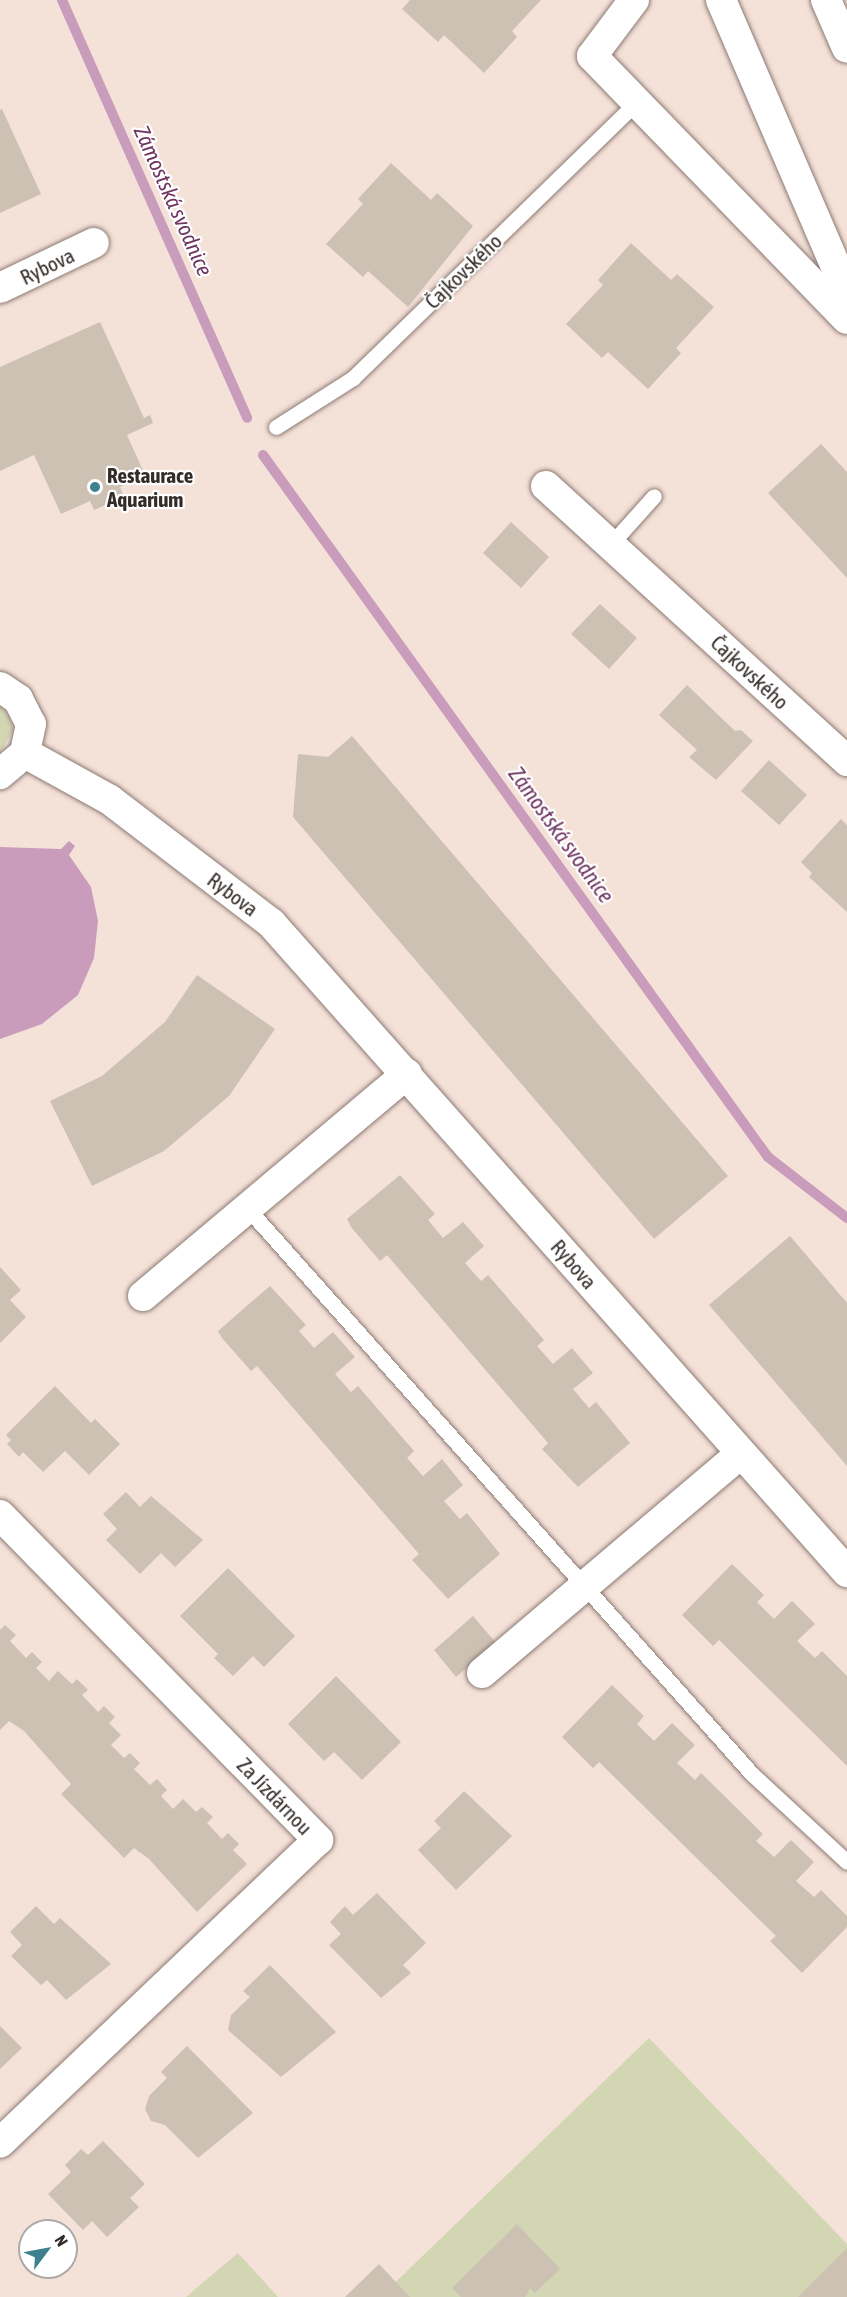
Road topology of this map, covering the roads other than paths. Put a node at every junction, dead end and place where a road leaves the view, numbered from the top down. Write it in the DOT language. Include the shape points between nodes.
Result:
graph roads {
  1 [pos="634,0"];
  2 [pos="720,0"];
  3 [pos="826,0"];
  4 [pos="847,48"];
  5 [pos="638,101"];
  6 [pos="94,243"];
  7 [pos="0,288"];
  8 [pos="847,293"];
  9 [pos="847,319"];
  10 [pos="276,427"];
  11 [pos="546,486"];
  12 [pos="654,496"];
  13 [pos="611,544"];
  14 [pos="0,687"];
  15 [pos="25,753"];
  16 [pos="847,761"];
  17 [pos="0,774"];
  18 [pos="407,1074"];
  19 [pos="248,1209"];
  20 [pos="143,1296"];
  21 [pos="740,1454"];
  22 [pos="0,1515"];
  23 [pos="847,1572"];
  24 [pos="583,1587"];
  25 [pos="482,1672"];
  26 [pos="847,1862"];
  27 [pos="0,2144"];
  1 -- 5 [label="street" via="592,56"];
  2 -- 8 [label="street"];
  3 -- 4 [label="street"];
  5 -- 9 [label="street"];
  5 -- 10 [label="lane, Čajkovského" via="353,378"];
  6 -- 7 [label="street, Rybova"];
  11 -- 13 [label="street, Čajkovského"];
  12 -- 13 [label="lane"];
  13 -- 16 [label="street, Čajkovského"];
  14 -- 15 [label="street" via="26,710 30,739"];
  15 -- 17 [label="street"];
  15 -- 18 [label="street, Rybova" via="110,800 271,923"];
  18 -- 19 [label="street"];
  18 -- 21 [label="street, Rybova"];
  19 -- 20 [label="street"];
  19 -- 24 [label="lane"];
  21 -- 23 [label="street, Rybova"];
  21 -- 24 [label="street"];
  22 -- 27 [label="street, Za Jízdárnou" via="318,1840"];
  24 -- 25 [label="street"];
  24 -- 26 [label="lane" via="752,1774"];
}
